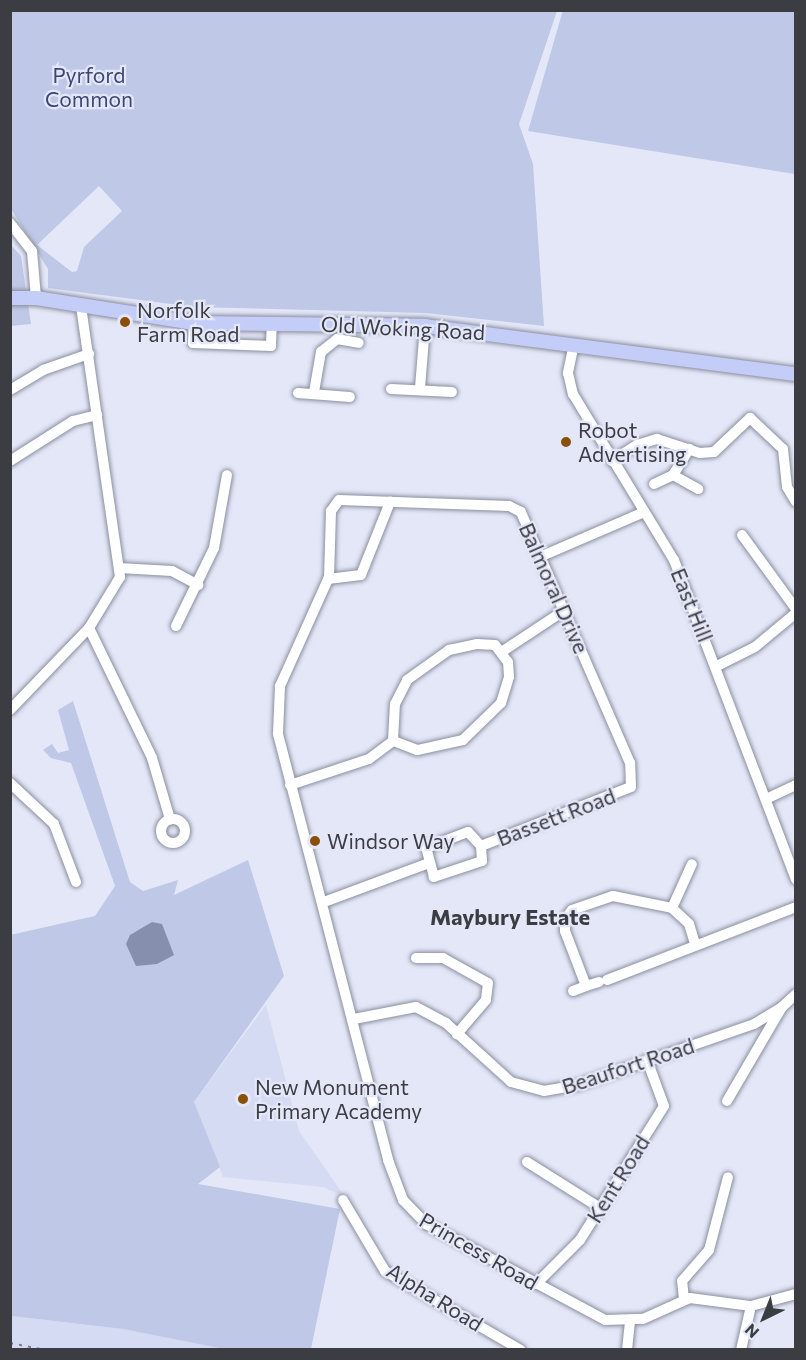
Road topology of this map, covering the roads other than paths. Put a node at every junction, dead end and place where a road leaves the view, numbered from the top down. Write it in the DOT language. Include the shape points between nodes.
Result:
graph roads {
  1 [pos="10,223"];
  2 [pos="10,298"];
  3 [pos="36,298"];
  4 [pos="81,306"];
  5 [pos="342,322"];
  6 [pos="194,323"];
  7 [pos="272,323"];
  8 [pos="425,326"];
  9 [pos="337,339"];
  10 [pos="359,343"];
  11 [pos="574,344"];
  12 [pos="89,354"];
  13 [pos="795,374"];
  14 [pos="420,388"];
  15 [pos="391,389"];
  16 [pos="10,390"];
  17 [pos="314,392"];
  18 [pos="452,392"];
  19 [pos="298,393"];
  20 [pos="350,397"];
  21 [pos="97,415"];
  22 [pos="689,450"];
  23 [pos="10,461"];
  24 [pos="612,461"];
  25 [pos="227,475"];
  26 [pos="673,475"];
  27 [pos="654,484"];
  28 [pos="698,489"];
  29 [pos="390,502"];
  30 [pos="795,502"];
  31 [pos="644,512"];
  32 [pos="742,535"];
  33 [pos="542,556"];
  34 [pos="119,568"];
  35 [pos="328,579"];
  36 [pos="198,585"];
  37 [pos="565,610"];
  38 [pos="795,611"];
  39 [pos="176,626"];
  40 [pos="89,628"];
  41 [pos="503,651"];
  42 [pos="717,666"];
  43 [pos="10,710"];
  44 [pos="393,741"];
  45 [pos="10,783"];
  46 [pos="290,785"];
  47 [pos="795,785"];
  48 [pos="631,787"];
  49 [pos="766,799"];
  50 [pos="170,819"];
  51 [pos="481,846"];
  52 [pos="429,863"];
  53 [pos="692,864"];
  54 [pos="795,880"];
  55 [pos="76,882"];
  56 [pos="324,902"];
  57 [pos="795,907"];
  58 [pos="672,908"];
  59 [pos="696,944"];
  60 [pos="416,958"];
  61 [pos="586,986"];
  62 [pos="573,991"];
  63 [pos="795,994"];
  64 [pos="782,1007"];
  65 [pos="354,1020"];
  66 [pos="457,1034"];
  67 [pos="647,1060"];
  68 [pos="727,1101"];
  69 [pos="527,1162"];
  70 [pos="728,1177"];
  71 [pos="343,1200"];
  72 [pos="600,1208"];
  73 [pos="536,1284"];
  74 [pos="795,1294"];
  75 [pos="684,1299"];
  76 [pos="751,1306"];
  77 [pos="630,1321"];
  78 [pos="521,1350"];
  79 [pos="627,1350"];
  80 [pos="741,1350"];
  1 -- 3 [label="street" via="32,251"];
  2 -- 3 [label="main road, Old Woking Road"];
  3 -- 4 [label="main road, Old Woking Road"];
  4 -- 6 [label="main road, Old Woking Road"];
  4 -- 12 [label="street"];
  5 -- 7 [label="main road, Old Woking Road"];
  5 -- 8 [label="main road, Old Woking Road"];
  5 -- 9 [label="street"];
  6 -- 7 [label="main road, Old Woking Road"];
  6 -- 7 [label="street" via="193,343 271,346"];
  8 -- 11 [label="main road, Old Woking Road"];
  8 -- 14 [label="street"];
  9 -- 10 [label="street"];
  9 -- 17 [label="street" via="321,352"];
  11 -- 13 [label="main road, Old Woking Road"];
  11 -- 24 [label="street, East Hill" via="568,373 573,394"];
  12 -- 16 [label="street" via="43,370"];
  12 -- 21 [label="street"];
  14 -- 15 [label="street"];
  14 -- 18 [label="street"];
  17 -- 19 [label="street"];
  17 -- 20 [label="street"];
  21 -- 23 [label="street" via="73,421"];
  21 -- 34 [label="street"];
  22 -- 24 [label="street" via="657,440 637,445"];
  22 -- 26 [label="street"];
  22 -- 30 [label="street" via="720,449 745,420 756,420 783,449 787,487"];
  24 -- 31 [label="street, East Hill"];
  25 -- 36 [label="street" via="214,548"];
  26 -- 27 [label="street"];
  26 -- 28 [label="street"];
  29 -- 33 [label="street, Balmoral Drive" via="516,508"];
  29 -- 35 [label="street" via="361,575"];
  29 -- 35 [label="street, Balmoral Drive" via="333,503"];
  31 -- 33 [label="street"];
  31 -- 42 [label="street, East Hill" via="674,560"];
  32 -- 38 [label="street"];
  33 -- 37 [label="street, Balmoral Drive"];
  34 -- 36 [label="street" via="172,571"];
  34 -- 40 [label="street" via="109,600"];
  35 -- 46 [label="street, Balmoral Drive" via="280,686 278,734"];
  36 -- 39 [label="street"];
  37 -- 41 [label="street"];
  37 -- 48 [label="street, Balmoral Drive" via="630,763"];
  38 -- 42 [label="street" via="755,647"];
  40 -- 43 [label="street"];
  40 -- 50 [label="street" via="152,758"];
  41 -- 44 [label="street" via="477,644 429,661 407,680 395,704"];
  41 -- 44 [label="street" via="509,677 501,703 462,740 417,750"];
  42 -- 49 [label="street, East Hill"];
  44 -- 46 [label="street" via="369,759"];
  45 -- 55 [label="street" via="54,824"];
  46 -- 56 [label="street, Princess Road"];
  47 -- 49 [label="street"];
  48 -- 51 [label="street, Bassett Road"];
  49 -- 54 [label="street, East Hill"];
  51 -- 52 [label="street, Bassett Road" via="468,832 426,848"];
  51 -- 52 [label="street, Bassett Road" via="482,861 476,866 438,879"];
  52 -- 56 [label="street"];
  53 -- 58 [label="street"];
  56 -- 65 [label="street, Princess Road"];
  57 -- 59 [label="street"];
  58 -- 59 [label="street" via="689,924"];
  58 -- 61 [label="street" via="613,896 572,910 565,919 565,931"];
  59 -- 61 [label="street"];
  60 -- 66 [label="street" via="443,958 488,984 486,1000"];
  61 -- 62 [label="street"];
  63 -- 64 [label="street"];
  64 -- 67 [label="street, Beaufort Road" via="754,1024"];
  64 -- 68 [label="street"];
  65 -- 66 [label="street, Beaufort Road" via="416,1007"];
  65 -- 73 [label="street, Princess Road" via="388,1160 403,1200 426,1224"];
  66 -- 67 [label="street, Beaufort Road" via="511,1083 544,1092 578,1085"];
  67 -- 72 [label="street, Kent Road" via="664,1106"];
  69 -- 72 [label="street"];
  70 -- 75 [label="street" via="709,1250 682,1281"];
  71 -- 78 [label="street, Alpha Road" via="386,1271"];
  72 -- 73 [label="street, Kent Road" via="580,1240"];
  73 -- 77 [label="street, Princess Road" via="594,1317"];
  74 -- 76 [label="street"];
  75 -- 76 [label="street"];
  75 -- 77 [label="street, Princess Road" via="657,1315"];
  76 -- 80 [label="street"];
  77 -- 79 [label="street"];
}
